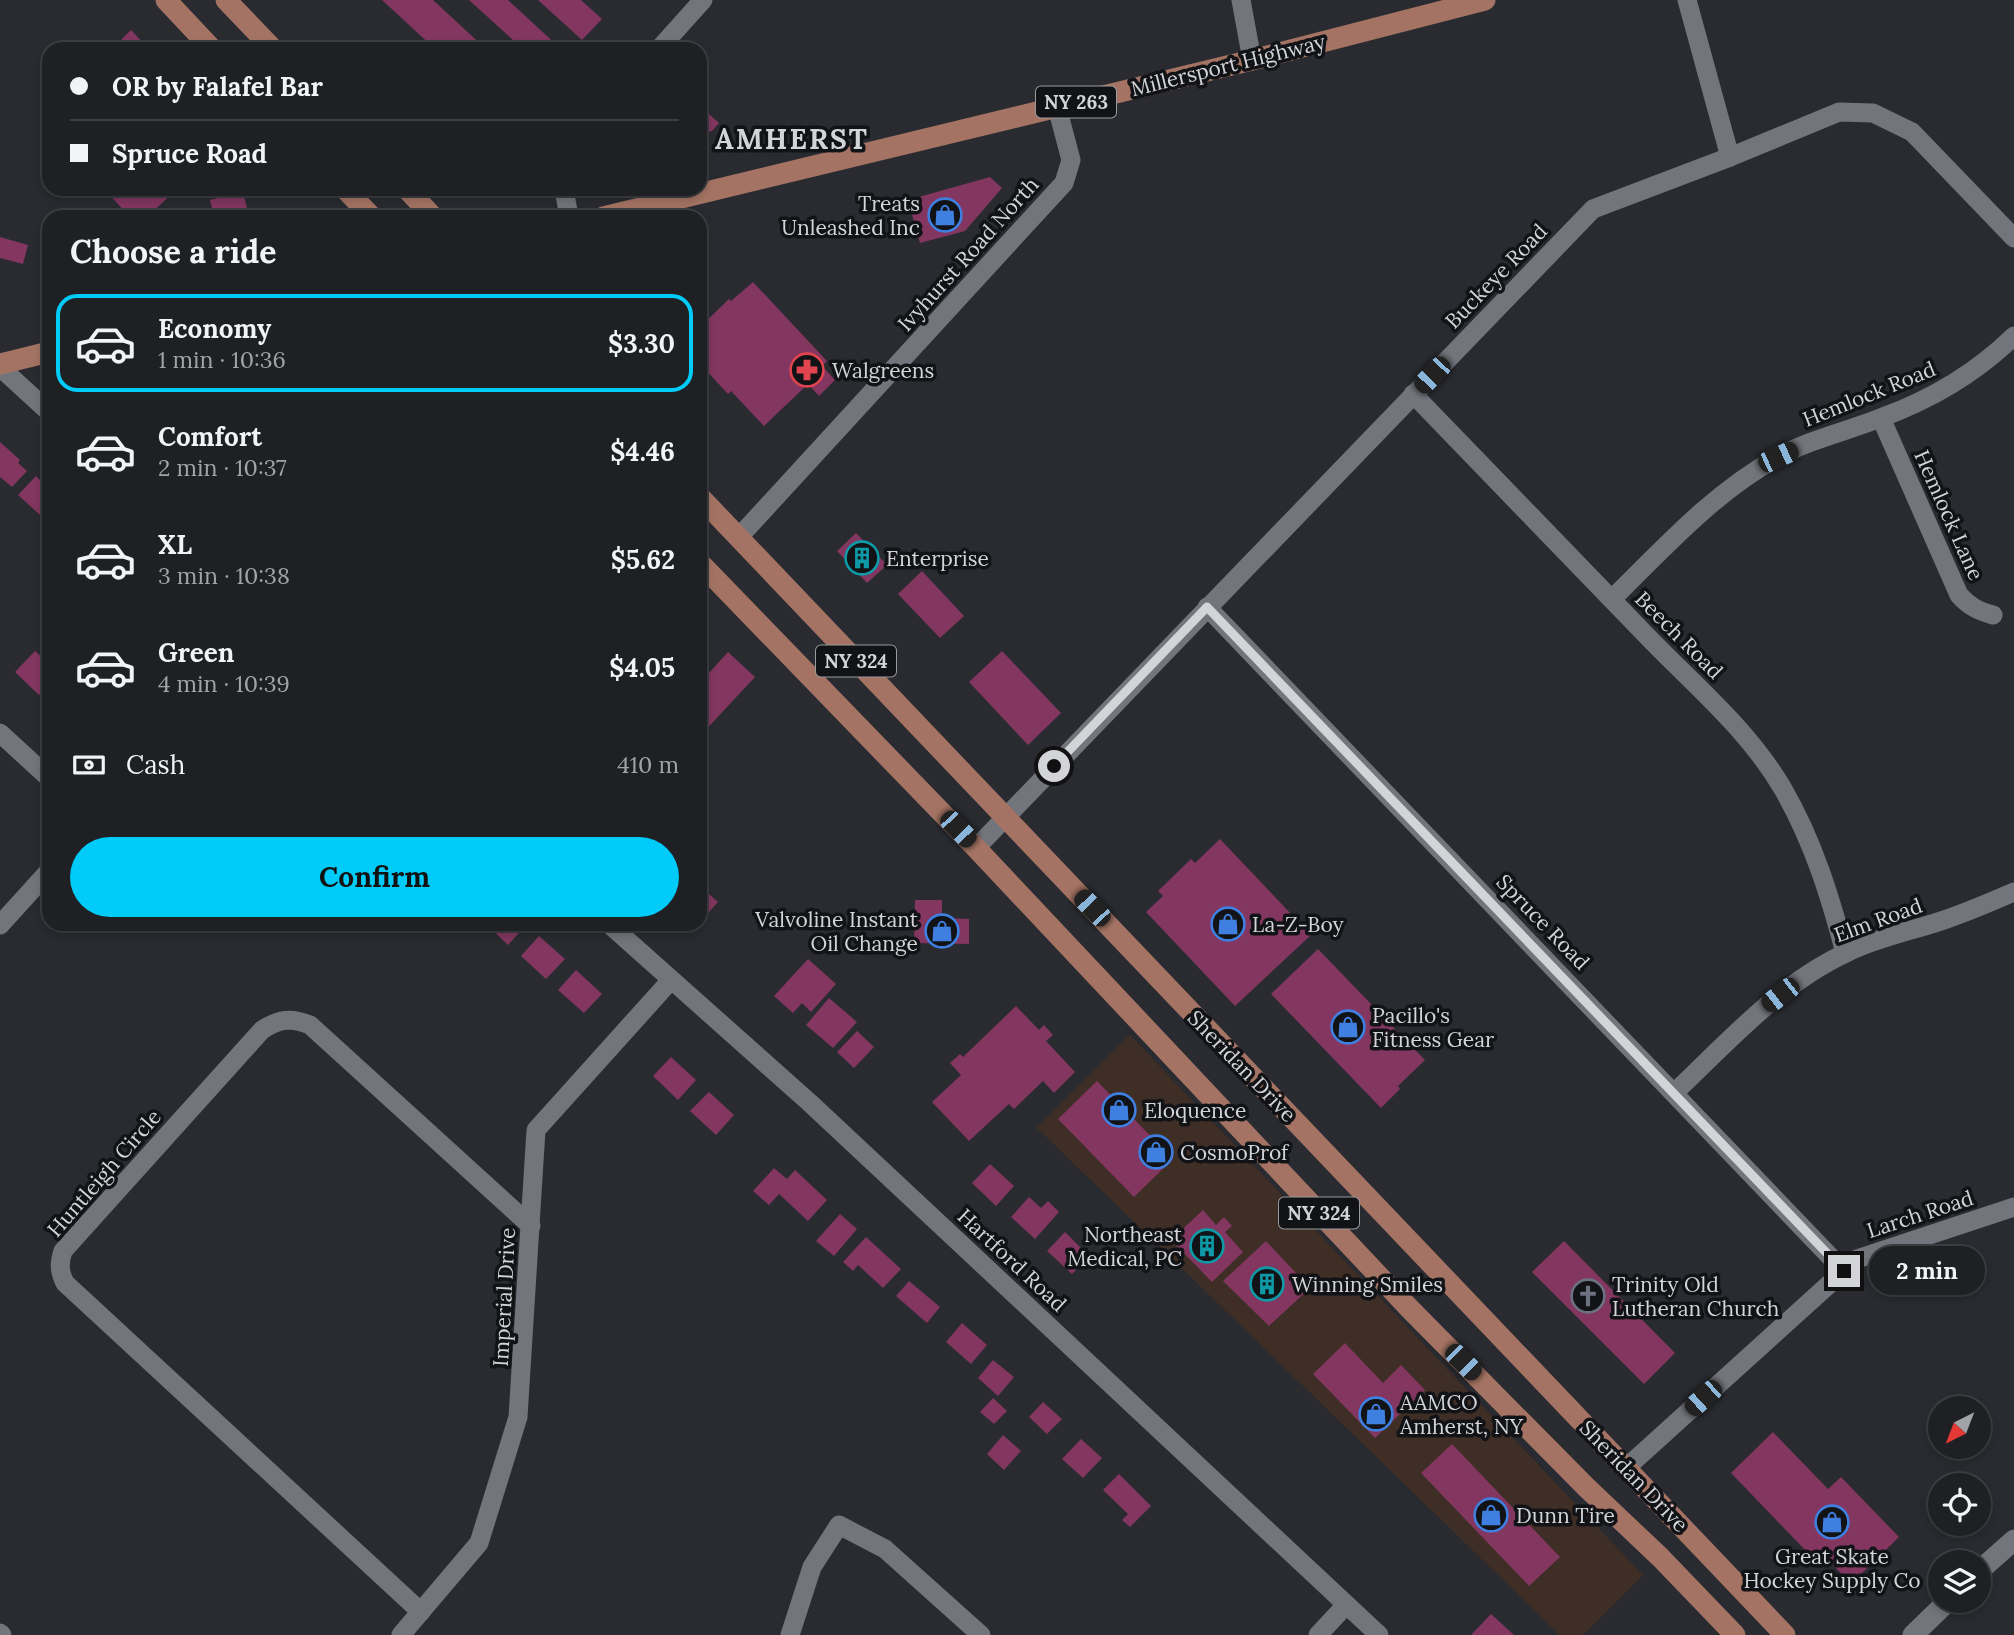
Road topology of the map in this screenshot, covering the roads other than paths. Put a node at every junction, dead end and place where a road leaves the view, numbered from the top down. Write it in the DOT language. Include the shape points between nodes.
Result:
graph roads {
  1 [pos="166,0"];
  2 [pos="226,0"];
  3 [pos="704,0"];
  4 [pos="1241,0"];
  5 [pos="1485,0"];
  6 [pos="1687,0"];
  7 [pos="205,42"];
  8 [pos="266,42"];
  9 [pos="665,42"];
  10 [pos="1252,60"];
  11 [pos="1057,107"];
  12 [pos="1730,158"];
  13 [pos="707,192"];
  14 [pos="352,196"];
  15 [pos="414,196"];
  16 [pos="690,196"];
  17 [pos="365,210"];
  18 [pos="426,210"];
  19 [pos="632,210"];
  20 [pos="2014,238"];
  21 [pos="2014,336"];
  22 [pos="42,354"];
  23 [pos="0,366"];
  24 [pos="1413,394"];
  25 [pos="42,405"];
  26 [pos="1881,418"];
  27 [pos="707,504"];
  28 [pos="738,537"];
  29 [pos="707,570"];
  30 [pos="1612,599"];
  31 [pos="1207,607"];
  32 [pos="1993,615"];
  33 [pos="0,733"];
  34 [pos="42,772"];
  35 [pos="1005,817"];
  36 [pos="976,848"];
  37 [pos="42,879"];
  38 [pos="2014,892"];
  39 [pos="0,925"];
  40 [pos="617,931"];
  41 [pos="1845,953"];
  42 [pos="671,980"];
  43 [pos="1674,1093"];
  44 [pos="2014,1207"];
  45 [pos="531,1226"];
  46 [pos="1844,1271"];
  47 [pos="1626,1468"];
  48 [pos="2014,1541"];
  49 [pos="1991,1561"];
  50 [pos="1346,1605"];
  51 [pos="421,1612"];
  52 [pos="1936,1613"];
  53 [pos="401,1635"];
  54 [pos="790,1635"];
  55 [pos="981,1635"];
  56 [pos="1318,1635"];
  57 [pos="1379,1635"];
  58 [pos="1735,1635"];
  59 [pos="1785,1635"];
  60 [pos="1913,1635"];
  1 -- 7 [label="main road"];
  2 -- 8 [label="main road"];
  3 -- 9 [label="street"];
  4 -- 10 [label="street"];
  5 -- 10 [label="main road, Millersport Highway / NY 263"];
  6 -- 12 [label="street"];
  10 -- 11 [label="main road, Millersport Highway / NY 263"];
  11 -- 13 [label="main road, Millersport Highway / NY 263"];
  11 -- 28 [label="street, Ivyhurst Road North" via="1071,160 1064,183"];
  12 -- 20 [label="street, Buckeye Road" via="1839,112 1873,113 1912,132"];
  12 -- 24 [label="street, Buckeye Road" via="1593,209"];
  14 -- 17 [label="main road"];
  15 -- 18 [label="main road"];
  16 -- 19 [label="main road, Millersport Highway / NY 263"];
  21 -- 26 [label="street, Hemlock Road" via="1946,389"];
  22 -- 23 [label="main road"];
  23 -- 25 [label="street"];
  24 -- 30 [label="street, Beech Road"];
  24 -- 31 [label="street, Buckeye Road"];
  26 -- 30 [label="street, Hemlock Road" via="1809,443 1739,482 1701,512"];
  26 -- 32 [label="street, Hemlock Lane" via="1959,595 1980,612"];
  27 -- 28 [label="main road, Sheridan Drive / NY 324"];
  28 -- 35 [label="main road, Sheridan Drive / NY 324"];
  29 -- 36 [label="main road, Sheridan Drive / NY 324"];
  30 -- 41 [label="street, Beech Road" via="1763,758 1809,838"];
  31 -- 35 [label="street, Buckeye Road"];
  31 -- 43 [label="street, Spruce Road"];
  33 -- 34 [label="street"];
  35 -- 36 [label="street, Buckeye Road"];
  35 -- 47 [label="main road, Sheridan Drive / NY 324"];
  36 -- 58 [label="main road, Sheridan Drive / NY 324" via="1409,1308"];
  37 -- 39 [label="street"];
  38 -- 41 [label="street, Elm Road"];
  40 -- 42 [label="street, Hartford Road"];
  41 -- 43 [label="street, Elm Road" via="1765,1007"];
  42 -- 45 [label="street, Imperial Drive" via="536,1130"];
  42 -- 50 [label="street, Hartford Road" via="810,1102"];
  43 -- 46 [label="street, Spruce Road"];
  44 -- 46 [label="street, Larch Road" via="1857,1259"];
  45 -- 51 [label="street, Imperial Drive" via="518,1417 479,1543"];
  45 -- 51 [label="street, Huntleigh Circle" via="310,1025 284,1019 262,1030 63,1251 59,1262 65,1283"];
  46 -- 47 [label="street, Larch Road"];
  47 -- 59 [label="main road, Sheridan Drive / NY 324"];
  48 -- 49 [label="street"];
  50 -- 56 [label="street"];
  50 -- 57 [label="street, Hartford Road"];
  51 -- 53 [label="street, Imperial Drive"];
  52 -- 60 [label="street"];
  54 -- 55 [label="street" via="813,1567 839,1525 885,1549"];
}
